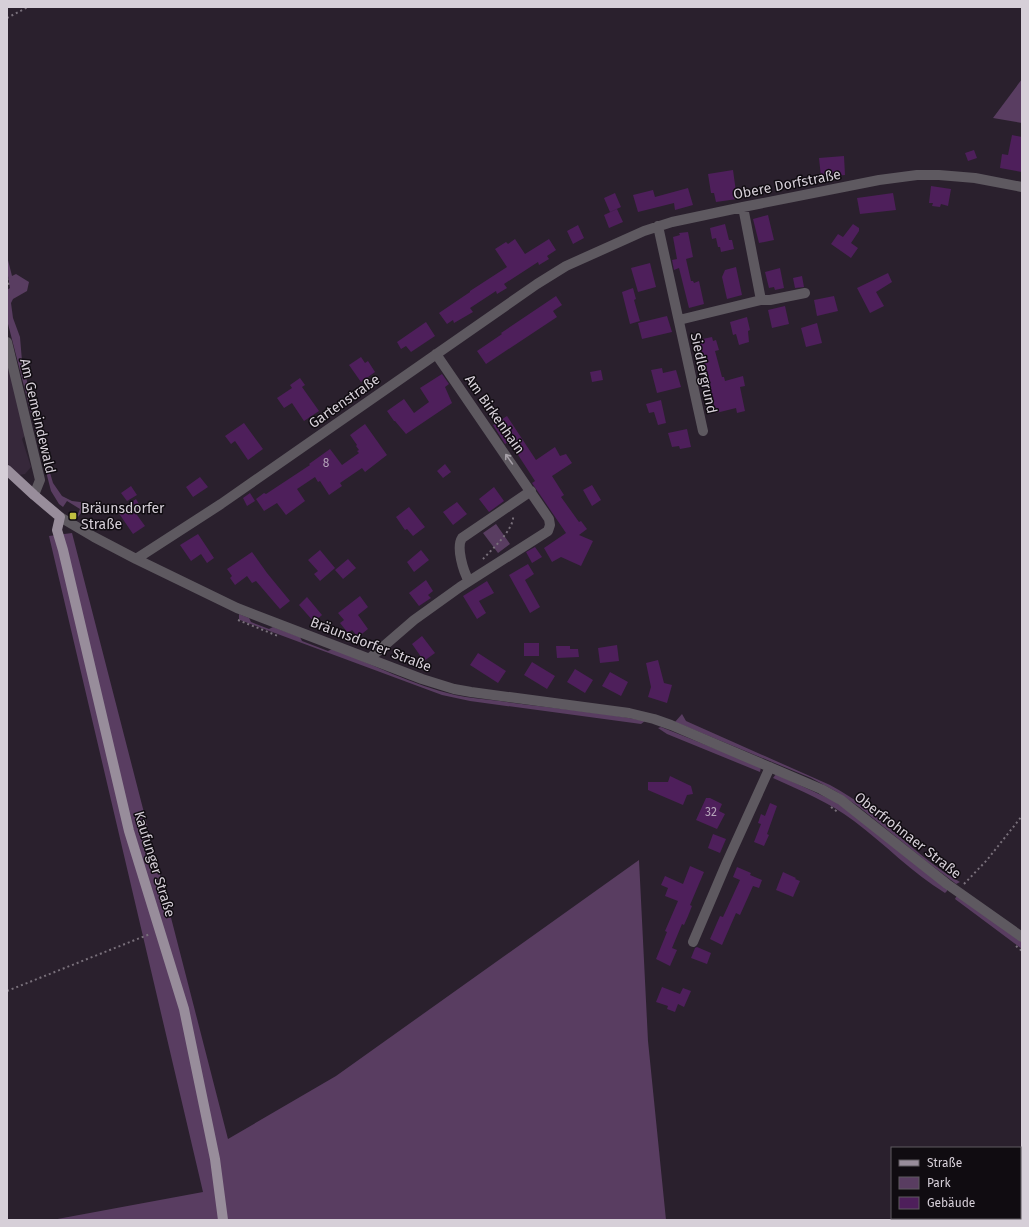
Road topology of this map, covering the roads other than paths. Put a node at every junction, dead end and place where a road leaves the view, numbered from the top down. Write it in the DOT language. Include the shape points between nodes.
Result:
graph roads {
  1 [pos="1022,187"];
  2 [pos="743,207"];
  3 [pos="658,226"];
  4 [pos="566,266"];
  5 [pos="805,293"];
  6 [pos="761,300"];
  7 [pos="679,320"];
  8 [pos="7,342"];
  9 [pos="436,354"];
  10 [pos="703,432"];
  11 [pos="7,470"];
  12 [pos="531,491"];
  13 [pos="34,495"];
  14 [pos="60,517"];
  15 [pos="136,559"];
  16 [pos="469,581"];
  17 [pos="370,658"];
  18 [pos="671,725"];
  19 [pos="770,767"];
  20 [pos="1022,937"];
  21 [pos="693,942"];
  22 [pos="223,1220"];
  1 -- 2 [label="street, Obere Dorfstraße" via="975,178 917,175"];
  2 -- 3 [label="street, Obere Dorfstraße"];
  2 -- 6 [label="street"];
  3 -- 4 [label="street, Obere Dorfstraße"];
  3 -- 7 [label="street, Siedlergrund"];
  4 -- 9 [label="street, Gartenstraße"];
  5 -- 6 [label="street, Siedlergrund"];
  6 -- 7 [label="street, Siedlergrund"];
  7 -- 10 [label="street, Siedlergrund"];
  8 -- 13 [label="street, Am Gemeindewald" via="40,480"];
  12 -- 9 [label="street, Am Birkenhain, one-way"];
  9 -- 15 [label="street, Gartenstraße" via="221,504"];
  11 -- 13 [label="main road"];
  12 -- 16 [label="street" via="459,542 465,574"];
  12 -- 16 [label="street, Am Birkenhain" via="549,519 548,531"];
  13 -- 14 [label="main road"];
  14 -- 15 [label="street, Bräunsdorfer Straße"];
  14 -- 22 [label="main road, Kaufunger Straße" via="57,530 129,831 184,1009 215,1159"];
  15 -- 17 [label="street, Bräunsdorfer Straße" via="237,608"];
  16 -- 17 [label="street, Am Birkenhain" via="414,620"];
  17 -- 18 [label="street, Bräunsdorfer Straße" via="454,689 629,712 653,724"];
  18 -- 19 [label="street, Oberfrohnaer Straße"];
  19 -- 20 [label="street, Oberfrohnaer Straße" via="821,788 841,800 957,891"];
  19 -- 21 [label="street"];
}
